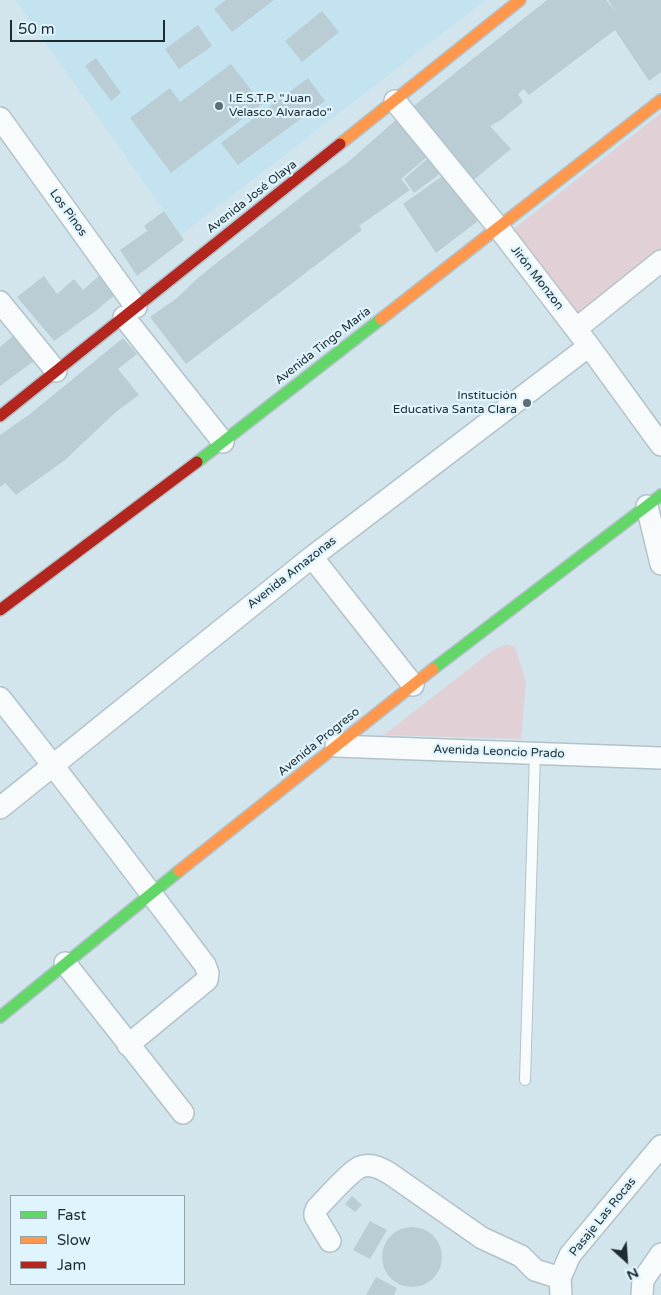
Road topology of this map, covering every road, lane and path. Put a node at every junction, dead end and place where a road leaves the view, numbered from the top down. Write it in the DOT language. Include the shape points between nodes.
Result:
graph roads {
  1 [pos="520,0"];
  2 [pos="661,100"];
  3 [pos="395,101"];
  4 [pos="0,118"];
  5 [pos="498,227"];
  6 [pos="661,261"];
  7 [pos="0,302"];
  8 [pos="130,312"];
  9 [pos="576,329"];
  10 [pos="589,346"];
  11 [pos="56,371"];
  12 [pos="0,416"];
  13 [pos="223,442"];
  14 [pos="661,445"];
  15 [pos="654,500"];
  16 [pos="312,557"];
  17 [pos="661,564"];
  18 [pos="0,610"];
  19 [pos="413,685"];
  20 [pos="0,698"];
  21 [pos="336,746"];
  22 [pos="535,754"];
  23 [pos="661,758"];
  24 [pos="53,764"];
  25 [pos="0,808"];
  26 [pos="151,894"];
  27 [pos="65,963"];
  28 [pos="0,1017"];
  29 [pos="128,1045"];
  30 [pos="525,1080"];
  31 [pos="183,1113"];
  32 [pos="661,1146"];
  33 [pos="330,1241"];
  34 [pos="661,1254"];
  35 [pos="560,1287"];
  36 [pos="642,1295"];
  1 -- 3 [label="street, Avenida José Olaya"];
  2 -- 5 [label="street, Avenida Tingo María"];
  3 -- 5 [label="street, Jirón Monzon"];
  3 -- 8 [label="street, Avenida José Olaya"];
  4 -- 8 [label="street, Los Pinos"];
  5 -- 9 [label="street, Jirón Monzon"];
  5 -- 13 [label="street, Avenida Tingo María"];
  6 -- 9 [label="street"];
  7 -- 11 [label="street"];
  8 -- 11 [label="street, Avenida José Olaya"];
  8 -- 13 [label="street, Los Pinos"];
  9 -- 10 [label="street, Jirón Monzon"];
  10 -- 14 [label="street, Jirón Monzon"];
  10 -- 16 [label="street, Avenida Amazonas"];
  11 -- 12 [label="street, Avenida José Olaya"];
  13 -- 18 [label="street, Avenida Tingo María"];
  15 -- 17 [label="street"];
  15 -- 19 [label="street, Avenida Progreso"];
  16 -- 19 [label="street"];
  16 -- 24 [label="street, Avenida Amazonas"];
  19 -- 21 [label="street, Avenida Progreso"];
  20 -- 24 [label="street"];
  21 -- 22 [label="street, Avenida Leoncio Prado"];
  21 -- 26 [label="street, Avenida Progreso"];
  22 -- 23 [label="street, Avenida Leoncio Prado"];
  22 -- 30 [label="lane"];
  24 -- 25 [label="street, Avenida Amazonas"];
  24 -- 26 [label="street"];
  26 -- 27 [label="street, Avenida Progreso"];
  26 -- 29 [label="street" via="205,965 207,980"];
  27 -- 28 [label="street, Avenida Progreso"];
  27 -- 29 [label="street"];
  29 -- 31 [label="street"];
  32 -- 35 [label="street, Pasaje Las Rocas" via="570,1255"];
  33 -- 35 [label="street" via="316,1216 317,1208 352,1172 360,1167 377,1167 482,1238 520,1256"];
  34 -- 36 [label="street" via="644,1280"];
}
